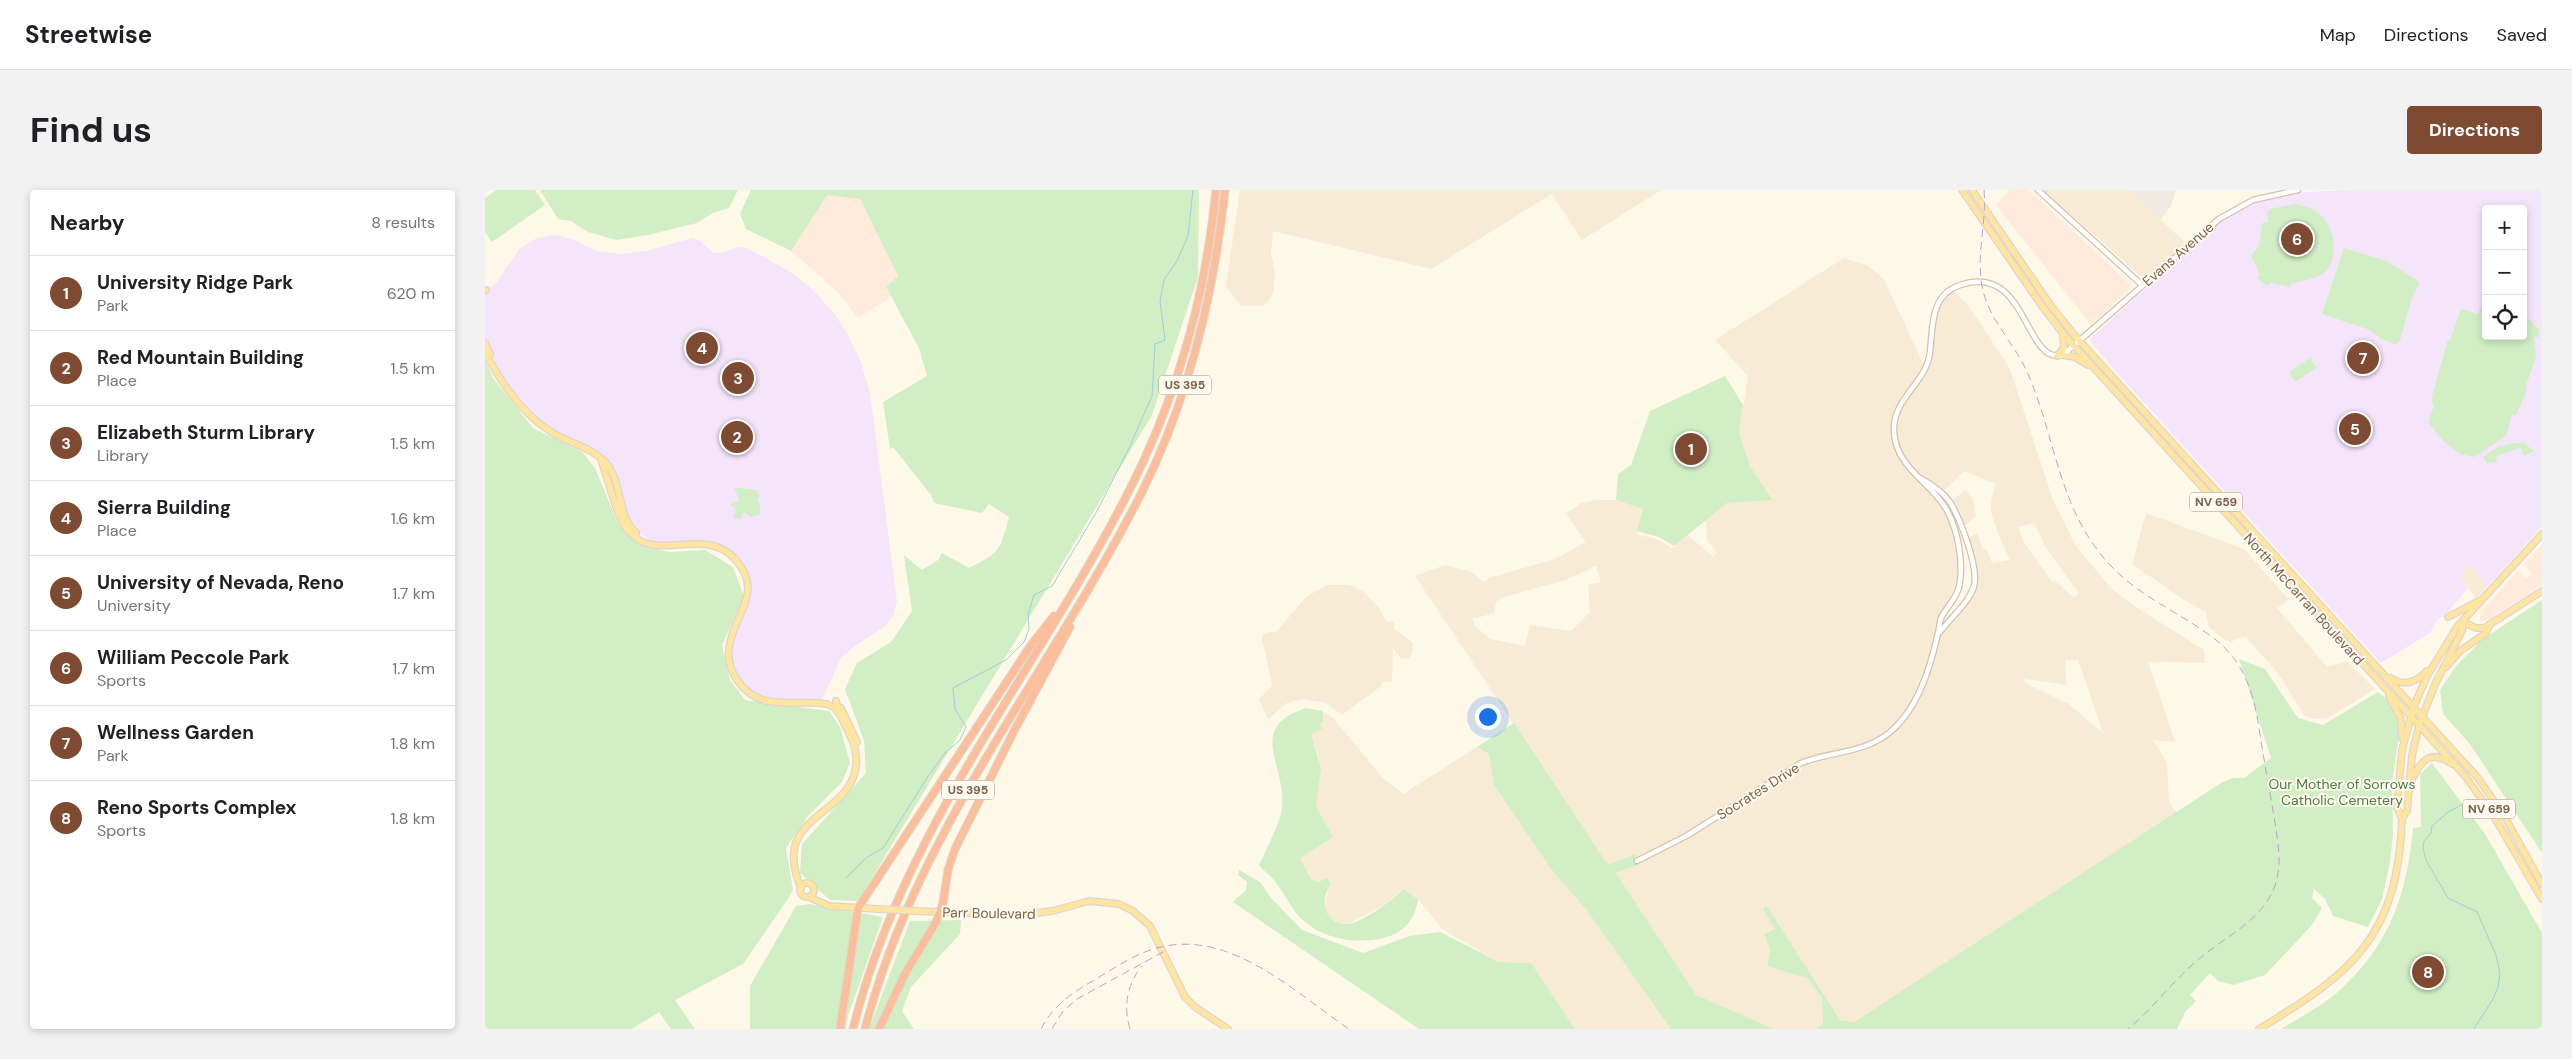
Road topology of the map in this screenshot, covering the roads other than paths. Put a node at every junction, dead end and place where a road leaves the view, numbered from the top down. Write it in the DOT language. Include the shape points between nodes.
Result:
graph roads {
  1 [pos="1212,190"];
  2 [pos="1216,190"];
  3 [pos="1225,190"];
  4 [pos="1963,190"];
  5 [pos="1972,190"];
  6 [pos="2038,190"];
  7 [pos="2298,190"];
  8 [pos="1208,252"];
  9 [pos="2142,286"];
  10 [pos="2061,331"];
  11 [pos="2080,342"];
  12 [pos="485,343"];
  13 [pos="2075,347"];
  14 [pos="485,352"];
  15 [pos="2060,356"];
  16 [pos="494,366"];
  17 [pos="2099,374"];
  18 [pos="1917,476"];
  19 [pos="2542,534"];
  20 [pos="1102,565"];
  21 [pos="2542,591"];
  22 [pos="2483,600"];
  23 [pos="1061,609"];
  24 [pos="2448,616"];
  25 [pos="2463,622"];
  26 [pos="2489,626"];
  27 [pos="1939,633"];
  28 [pos="2432,666"];
  29 [pos="2441,673"];
  30 [pos="2399,685"];
  31 [pos="2388,692"];
  32 [pos="837,700"];
  33 [pos="819,703"];
  34 [pos="2414,706"];
  35 [pos="2423,715"];
  36 [pos="840,716"];
  37 [pos="2411,716"];
  38 [pos="2419,725"];
  39 [pos="2403,750"];
  40 [pos="2465,776"];
  41 [pos="850,782"];
  42 [pos="2409,788"];
  43 [pos="2402,818"];
  44 [pos="1637,861"];
  45 [pos="797,876"];
  46 [pos="807,883"];
  47 [pos="2542,884"];
  48 [pos="801,888"];
  49 [pos="814,892"];
  50 [pos="809,897"];
  51 [pos="2542,899"];
  52 [pos="821,903"];
  53 [pos="858,908"];
  54 [pos="939,912"];
  55 [pos="840,1029"];
  56 [pos="853,1029"];
  57 [pos="865,1029"];
  58 [pos="879,1029"];
  59 [pos="1228,1029"];
  60 [pos="2259,1029"];
  1 -- 8 [label="highway"];
  2 -- 8 [label="highway, US 395"];
  3 -- 20 [label="highway, US 395" via="1211,286 1184,389 1153,467"];
  4 -- 10 [label="main road, North McCarran Boulevard / NV 659"];
  5 -- 11 [label="main road, North McCarran Boulevard / NV 659" via="2051,306"];
  6 -- 9 [label="street"];
  7 -- 9 [label="street, Evans Avenue" via="2260,198 2230,212"];
  8 -- 23 [label="highway, US 395" via="1192,328 1156,432 1119,510"];
  9 -- 11 [label="street, Evans Avenue"];
  10 -- 13 [label="main road, North McCarran Boulevard / NV 659"];
  10 -- 15 [label="main road" via="2065,348"];
  11 -- 13 [label="street, Evans Avenue"];
  11 -- 30 [label="main road, North McCarran Boulevard / NV 659" via="2383,673"];
  12 -- 16 [label="main road"];
  13 -- 15 [label="street"];
  13 -- 17 [label="main road, North McCarran Boulevard / NV 659"];
  14 -- 16 [label="main road"];
  15 -- 17 [label="main road" via="2079,358"];
  15 -- 18 [label="street, Socrates Drive" via="2043,350 2019,306 2002,289 1987,283 1971,283 1947,293 1932,317 1925,369 1903,398 1895,418 1898,452"];
  16 -- 33 [label="main road" via="514,398 535,421 560,437 587,448 601,460 612,474 629,525 639,536 658,545 707,543 733,557 745,575 748,593 729,646 730,662 735,677 745,690 765,700"];
  17 -- 31 [label="main road, North McCarran Boulevard / NV 659"];
  18 -- 27 [label="street, Socrates Drive" via="1947,511 1959,543 1961,583 1941,620"];
  18 -- 27 [label="street, Socrates Drive" via="1931,484 1949,502 1976,575 1972,592"];
  19 -- 22 [label="main road"];
  20 -- 54 [label="highway" via="955,849"];
  20 -- 57 [label="highway, US 395" via="935,848 897,931"];
  21 -- 26 [label="main road"];
  22 -- 24 [label="main road"];
  22 -- 25 [label="main road"];
  23 -- 53 [label="highway" via="1031,646"];
  23 -- 56 [label="highway, US 395" via="933,826 908,875 878,948"];
  25 -- 26 [label="main road" via="2479,629"];
  25 -- 28 [label="main road"];
  25 -- 29 [label="main road" via="2462,631"];
  26 -- 29 [label="main road" via="2486,633 2460,651"];
  27 -- 44 [label="street, Socrates Drive" via="1919,694 1909,712 1889,732 1857,750 1801,763 1688,835"];
  28 -- 30 [label="main road" via="2418,680"];
  28 -- 34 [label="main road"];
  29 -- 35 [label="main road"];
  30 -- 34 [label="main road, North McCarran Boulevard / NV 659"];
  31 -- 37 [label="main road, North McCarran Boulevard / NV 659"];
  31 -- 39 [label="main road" via="2401,719"];
  32 -- 33 [label="main road"];
  32 -- 36 [label="main road"];
  32 -- 41 [label="main road" via="858,745 857,766"];
  33 -- 36 [label="main road" via="831,705"];
  34 -- 35 [label="main road, North McCarran Boulevard / NV 659"];
  34 -- 37 [label="main road"];
  35 -- 38 [label="main road"];
  35 -- 47 [label="main road, North McCarran Boulevard / NV 659" via="2492,796"];
  36 -- 41 [label="main road" via="855,748 856,766"];
  37 -- 38 [label="main road, North McCarran Boulevard / NV 659"];
  37 -- 39 [label="main road"];
  38 -- 40 [label="main road, North McCarran Boulevard / NV 659"];
  38 -- 42 [label="main road"];
  39 -- 43 [label="main road" via="2397,808"];
  40 -- 42 [label="main road" via="2443,759 2429,758 2418,767"];
  40 -- 51 [label="main road, North McCarran Boulevard / NV 659" via="2493,815"];
  41 -- 45 [label="main road" via="844,792 799,834 794,855"];
  42 -- 43 [label="main road" via="2407,811"];
  43 -- 60 [label="main road" via="2400,862 2394,889 2368,942 2332,982"];
  45 -- 46 [label="main road"];
  45 -- 48 [label="main road"];
  46 -- 48 [label="main road"];
  46 -- 49 [label="main road" via="812,885"];
  48 -- 50 [label="main road" via="802,894"];
  49 -- 50 [label="main road"];
  49 -- 52 [label="main road"];
  50 -- 52 [label="main road, Parr Boulevard"];
  52 -- 53 [label="main road, Parr Boulevard"];
  53 -- 54 [label="main road, Parr Boulevard, bridge"];
  53 -- 55 [label="highway"];
  54 -- 58 [label="highway"];
  54 -- 59 [label="main road, Parr Boulevard" via="1030,915 1097,900 1126,907 1145,920 1155,933 1185,997"];
}
